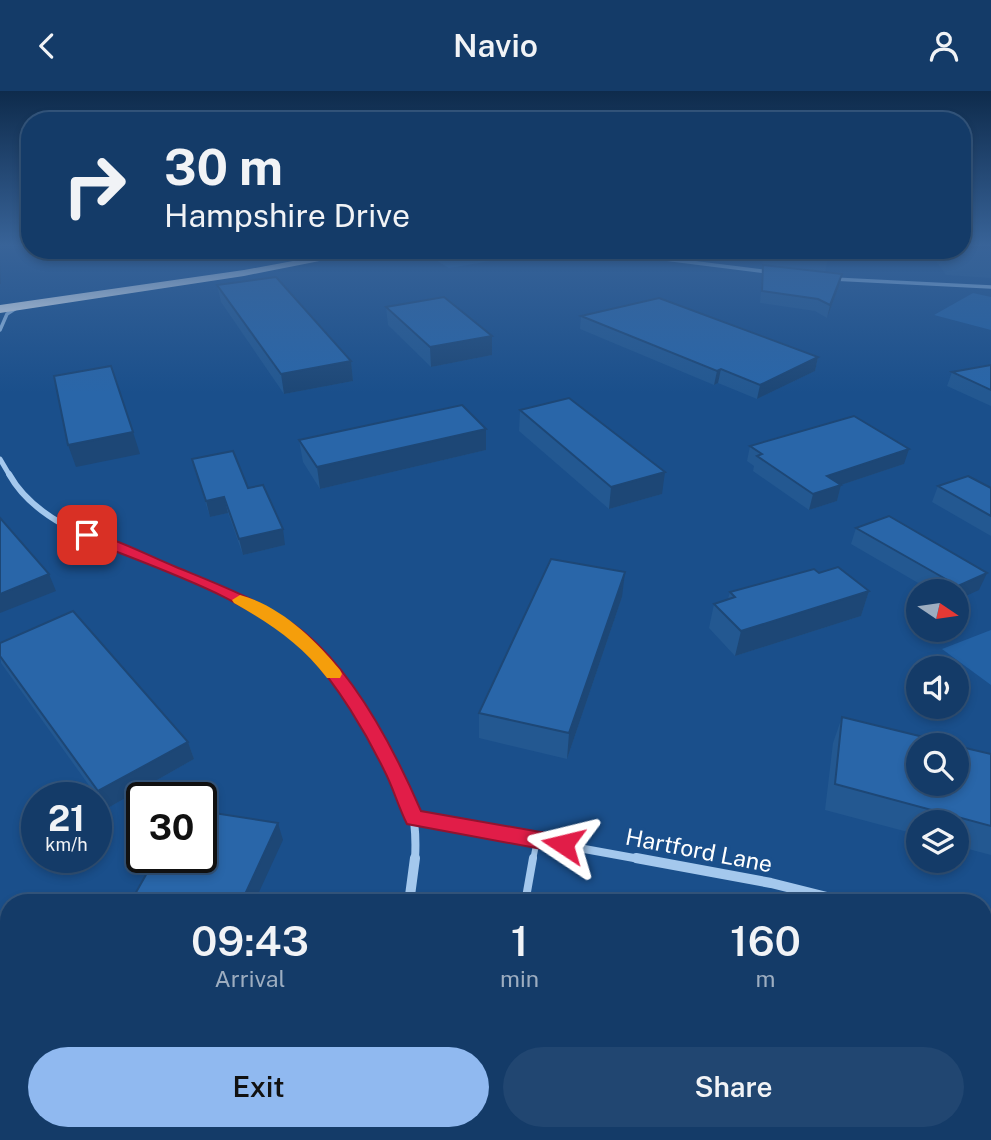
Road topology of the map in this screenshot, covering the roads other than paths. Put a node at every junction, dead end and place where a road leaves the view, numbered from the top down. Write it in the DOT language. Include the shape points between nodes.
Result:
graph roads {
  1 [pos="40,295"];
  2 [pos="94,295"];
  3 [pos="0,301"];
  4 [pos="25,305"];
  5 [pos="0,309"];
  6 [pos="0,330"];
  7 [pos="0,459"];
  8 [pos="414,818"];
  9 [pos="537,840"];
  10 [pos="409,894"];
  11 [pos="527,894"];
  12 [pos="815,894"];
  1 -- 3 [label="highway"];
  2 -- 4 [label="highway"];
  4 -- 5 [label="highway"];
  4 -- 6 [label="street" via="7,313"];
  7 -- 8 [label="street" via="11,480 44,512 243,602 297,635 346,691 390,763"];
  8 -- 9 [label="street, Hartford Lane"];
  8 -- 10 [label="street"];
  9 -- 11 [label="lane"];
  9 -- 12 [label="street, Hartford Lane"];
}
